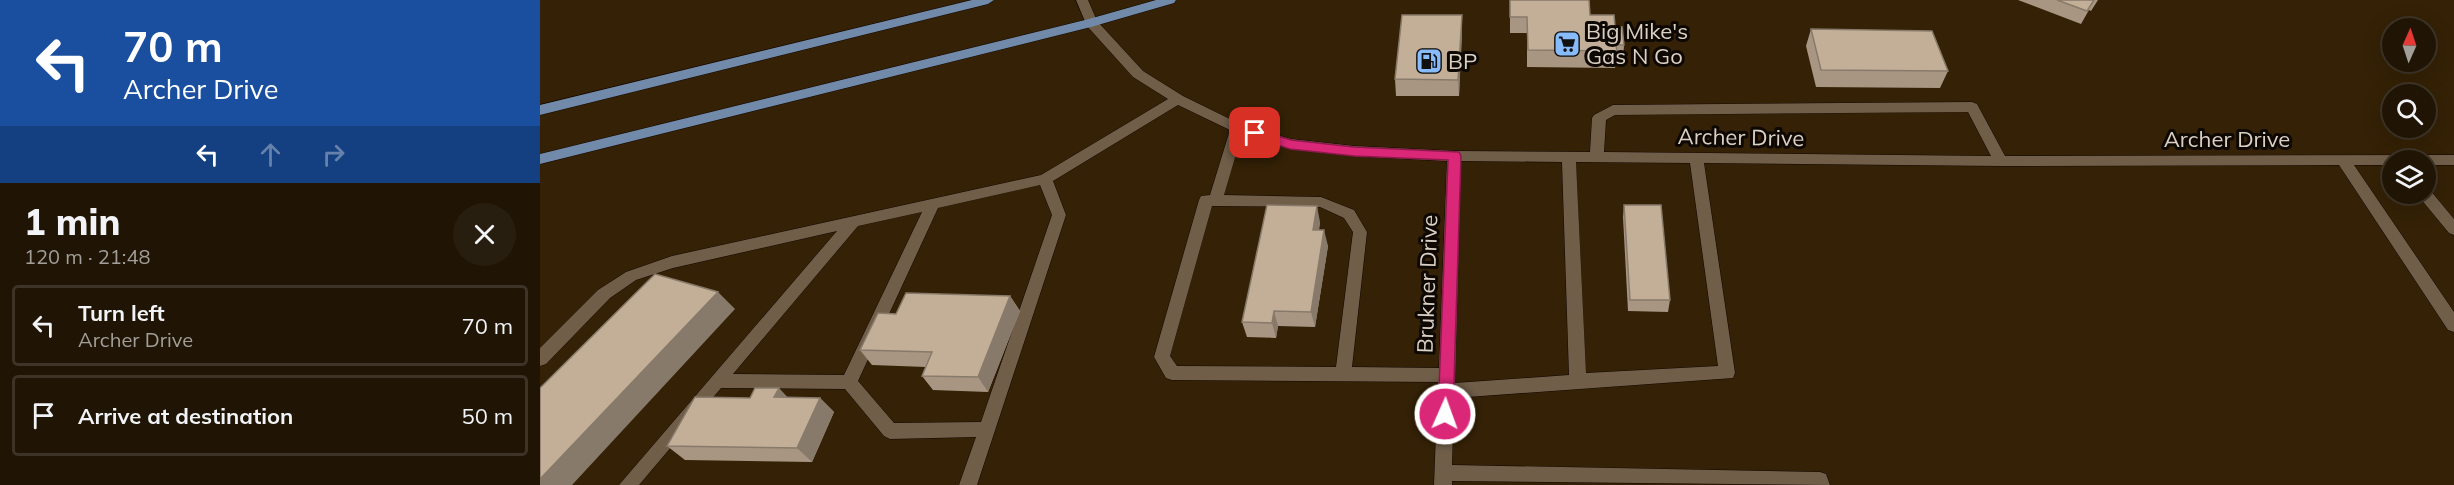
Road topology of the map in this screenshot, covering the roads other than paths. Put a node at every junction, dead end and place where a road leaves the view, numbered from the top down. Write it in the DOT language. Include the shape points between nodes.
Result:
graph roads {
  1 [pos="988,0"];
  2 [pos="1082,0"];
  3 [pos="1170,0"];
  4 [pos="1091,23"];
  5 [pos="1178,99"];
  6 [pos="540,110"];
  7 [pos="1237,128"];
  8 [pos="1454,156"];
  9 [pos="1569,156"];
  10 [pos="1597,157"];
  11 [pos="1696,157"];
  12 [pos="540,159"];
  13 [pos="2001,160"];
  14 [pos="2343,160"];
  15 [pos="2382,160"];
  16 [pos="2436,160"];
  17 [pos="2454,160"];
  18 [pos="1044,179"];
  19 [pos="1216,199"];
  20 [pos="934,202"];
  21 [pos="2434,204"];
  22 [pos="855,220"];
  23 [pos="2454,228"];
  24 [pos="2454,325"];
  25 [pos="540,358"];
  26 [pos="1343,375"];
  27 [pos="717,381"];
  28 [pos="1578,381"];
  29 [pos="849,382"];
  30 [pos="1446,383"];
  31 [pos="987,429"];
  32 [pos="1443,479"];
  33 [pos="1579,480"];
  34 [pos="628,485"];
  35 [pos="968,485"];
  36 [pos="1821,485"];
  1 -- 6 [label="main road"];
  2 -- 4 [label="street, Archer Drive"];
  3 -- 4 [label="main road"];
  4 -- 5 [label="street, Archer Drive" via="1138,74"];
  4 -- 12 [label="main road"];
  5 -- 7 [label="street, Archer Drive"];
  5 -- 18 [label="street"];
  7 -- 8 [label="street, Archer Drive" via="1290,144"];
  7 -- 19 [label="street"];
  8 -- 9 [label="street, Archer Drive"];
  8 -- 30 [label="street, Brukner Drive"];
  9 -- 10 [label="street, Archer Drive"];
  9 -- 28 [label="street"];
  10 -- 11 [label="street, Archer Drive"];
  10 -- 13 [label="street" via="1599,118 1613,110 1972,107"];
  11 -- 13 [label="street, Archer Drive"];
  11 -- 28 [label="street" via="1727,372"];
  13 -- 14 [label="street, Archer Drive"];
  14 -- 15 [label="street, Archer Drive"];
  14 -- 24 [label="street"];
  16 -- 17 [label="street, Archer Drive"];
  18 -- 20 [label="street"];
  18 -- 31 [label="street" via="1059,215"];
  19 -- 26 [label="street" via="1321,202 1349,214 1360,232"];
  19 -- 26 [label="street" via="1206,200 1162,357 1172,373"];
  20 -- 22 [label="street"];
  20 -- 29 [label="street"];
  21 -- 23 [label="street"];
  22 -- 25 [label="street" via="672,262 631,276 604,294"];
  22 -- 27 [label="street"];
  26 -- 30 [label="street"];
  27 -- 29 [label="street"];
  27 -- 34 [label="street"];
  28 -- 30 [label="street"];
  29 -- 31 [label="street" via="890,431"];
  30 -- 32 [label="street, Brukner Drive"];
  31 -- 35 [label="street"];
  32 -- 33 [label="street"];
  33 -- 36 [label="street" via="1820,480"];
}
